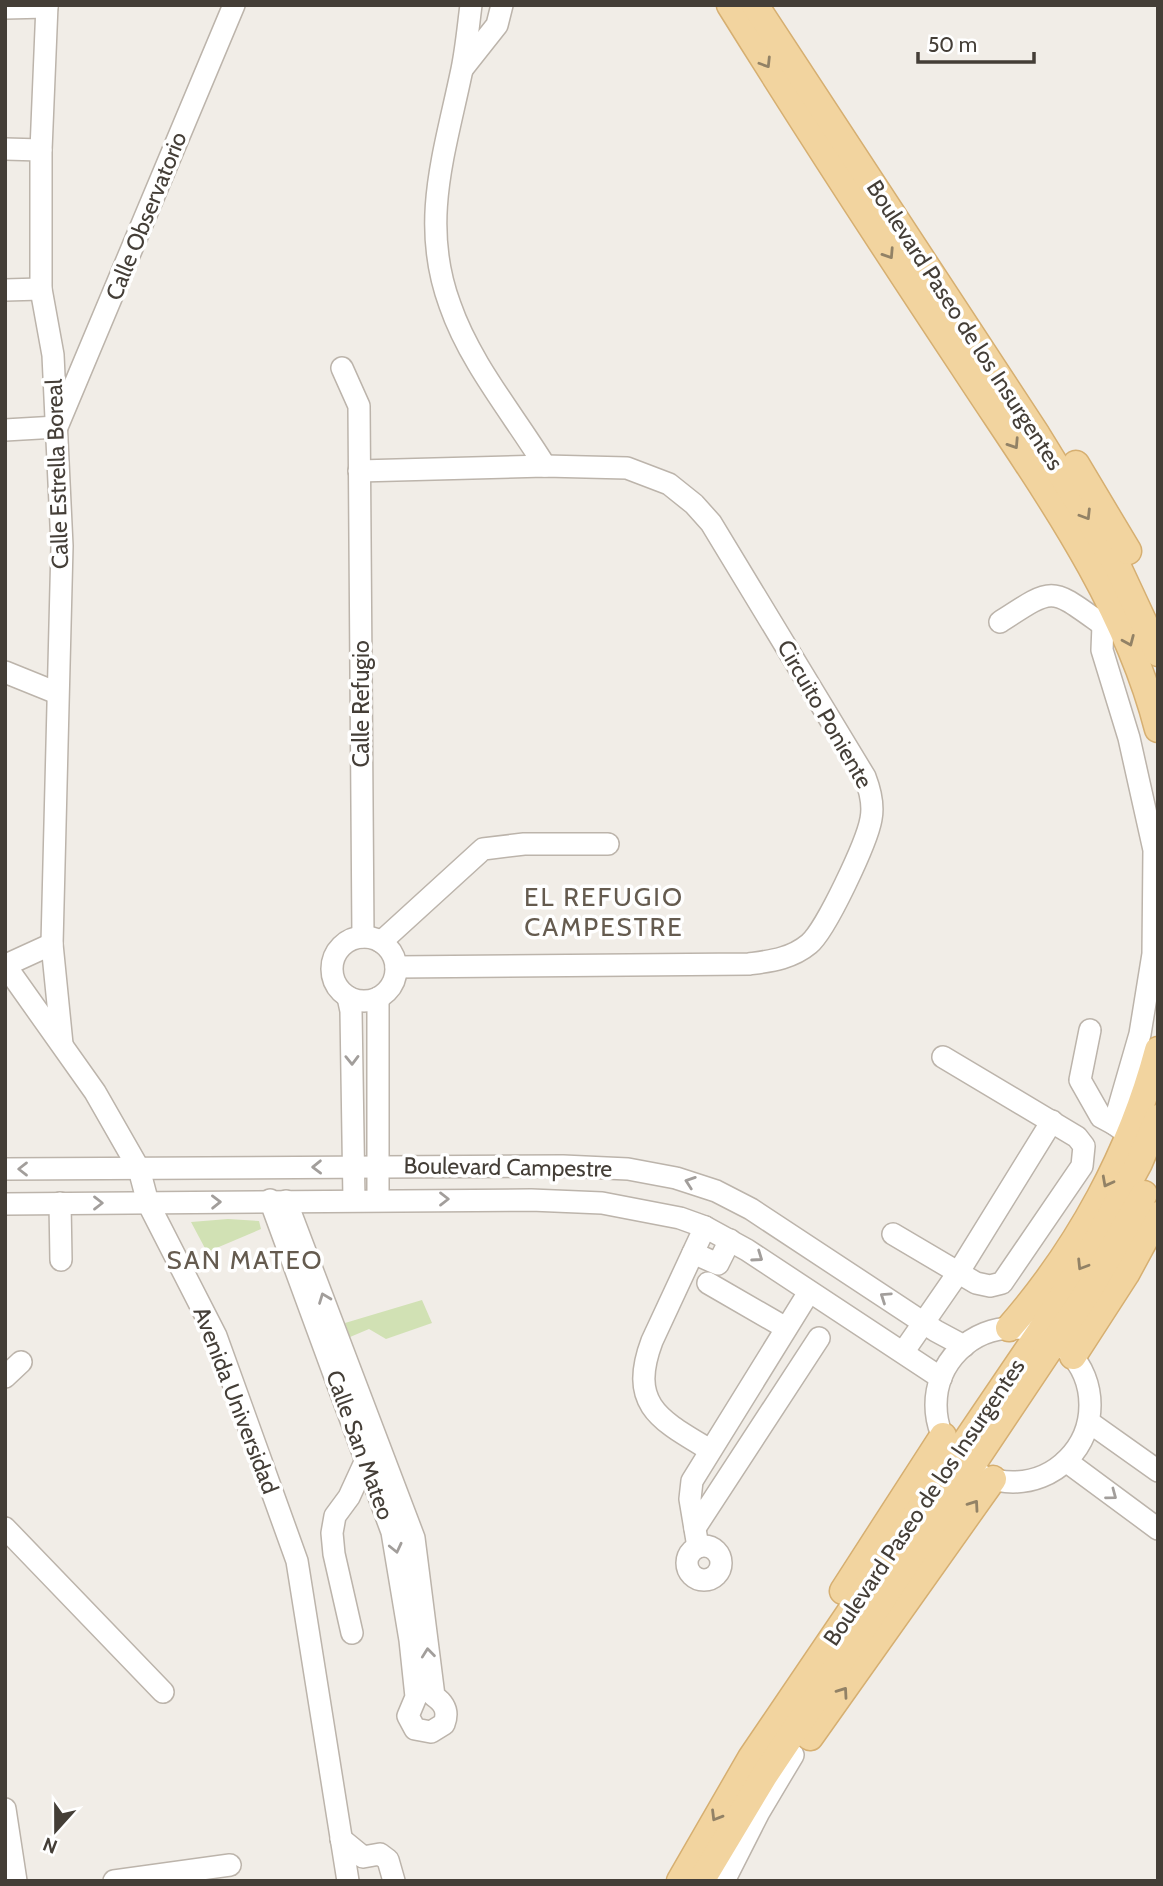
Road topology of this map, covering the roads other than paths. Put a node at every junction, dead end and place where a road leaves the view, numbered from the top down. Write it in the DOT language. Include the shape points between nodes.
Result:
graph roads {
  1 [pos="234,5"];
  2 [pos="471,5"];
  3 [pos="502,5"];
  4 [pos="730,5"];
  5 [pos="755,5"];
  6 [pos="776,5"];
  7 [pos="47,6"];
  8 [pos="5,8"];
  9 [pos="462,70"];
  10 [pos="5,149"];
  11 [pos="41,150"];
  12 [pos="41,289"];
  13 [pos="5,290"];
  14 [pos="342,368"];
  15 [pos="57,427"];
  16 [pos="5,430"];
  17 [pos="545,466"];
  18 [pos="359,471"];
  19 [pos="1158,609"];
  20 [pos="1108,615"];
  21 [pos="1000,622"];
  22 [pos="1158,653"];
  23 [pos="5,672"];
  24 [pos="57,694"];
  25 [pos="1158,729"];
  26 [pos="608,844"];
  27 [pos="372,939"];
  28 [pos="52,944"];
  29 [pos="5,965"];
  30 [pos="396,967"];
  31 [pos="348,997"];
  32 [pos="378,998"];
  33 [pos="1090,1030"];
  34 [pos="62,1044"];
  35 [pos="1158,1050"];
  36 [pos="943,1057"];
  37 [pos="1158,1118"];
  38 [pos="1052,1121"];
  39 [pos="1121,1129"];
  40 [pos="1158,1165"];
  41 [pos="378,1166"];
  42 [pos="354,1167"];
  43 [pos="139,1169"];
  44 [pos="5,1170"];
  45 [pos="378,1199"];
  46 [pos="278,1200"];
  47 [pos="354,1200"];
  48 [pos="5,1203"];
  49 [pos="60,1203"];
  50 [pos="148,1203"];
  51 [pos="1158,1215"];
  52 [pos="705,1227"];
  53 [pos="893,1234"];
  54 [pos="730,1240"];
  55 [pos="693,1253"];
  56 [pos="61,1260"];
  57 [pos="713,1273"];
  58 [pos="957,1273"];
  59 [pos="809,1292"];
  60 [pos="924,1322"];
  61 [pos="786,1328"];
  62 [pos="1009,1328"];
  63 [pos="819,1338"];
  64 [pos="1056,1343"];
  65 [pos="964,1346"];
  66 [pos="904,1351"];
  67 [pos="21,1362"];
  68 [pos="5,1377"];
  69 [pos="941,1378"];
  70 [pos="737,1405"];
  71 [pos="1089,1422"];
  72 [pos="763,1424"];
  73 [pos="710,1450"];
  74 [pos="374,1457"];
  75 [pos="966,1460"];
  76 [pos="1066,1461"];
  77 [pos="1158,1471"];
  78 [pos="5,1528"];
  79 [pos="1158,1529"];
  80 [pos="352,1633"];
  81 [pos="163,1692"];
  82 [pos="425,1697"];
  83 [pos="793,1755"];
  84 [pos="757,1767"];
  85 [pos="5,1809"];
  86 [pos="341,1839"];
  87 [pos="230,1865"];
  88 [pos="16,1881"];
  89 [pos="114,1881"];
  90 [pos="348,1881"];
  91 [pos="394,1881"];
  92 [pos="680,1881"];
  93 [pos="701,1881"];
  94 [pos="724,1881"];
  1 -- 15 [label="street, Calle Observatorio"];
  2 -- 9 [label="street"];
  3 -- 9 [label="street" via="496,25"];
  4 -- 20 [label="main road, one-way" via="821,152 1068,527"];
  5 -- 22 [label="main road, Boulevard Paseo de los Insurgentes, one-way" via="1037,435 1117,565"];
  6 -- 19 [label="main road, Boulevard Paseo de los Insurgentes" via="1108,515"];
  7 -- 8 [label="street"];
  7 -- 11 [label="street, Calle Estrella Boreal"];
  9 -- 17 [label="street" via="434,217 440,271 469,346"];
  10 -- 11 [label="street"];
  11 -- 12 [label="street, Calle Estrella Boreal"];
  12 -- 13 [label="street"];
  12 -- 15 [label="street, Calle Estrella Boreal" via="53,355"];
  14 -- 18 [label="street, Calle Refugio" via="359,406"];
  15 -- 16 [label="street"];
  15 -- 24 [label="street, Calle Estrella Boreal" via="62,545"];
  17 -- 18 [label="street, Circuito Poniente"];
  17 -- 30 [label="street, Circuito Poniente" via="627,468 669,484 694,504 711,523 866,776 872,818 822,927 812,942 779,960"];
  18 -- 27 [label="street, Calle Refugio"];
  20 -- 21 [label="street" via="1062,597 1042,595"];
  20 -- 25 [label="main road, one-way" via="1142,675"];
  20 -- 39 [label="street" via="1102,650 1129,738 1154,850 1153,954"];
  23 -- 24 [label="street"];
  24 -- 28 [label="street, Calle Estrella Boreal"];
  26 -- 27 [label="street" via="483,849"];
  27 -- 30 [label="street" via="388,948"];
  27 -- 31 [label="street" via="342,946 331,967 339,989"];
  28 -- 29 [label="street"];
  28 -- 34 [label="street, Calle Estrella Boreal"];
  29 -- 34 [label="street, Avenida Universidad"];
  30 -- 32 [label="street" via="391,985"];
  31 -- 32 [label="street"];
  31 -- 42 [label="street, one-way"];
  32 -- 41 [label="street"];
  33 -- 39 [label="street" via="1080,1080 1101,1117"];
  34 -- 43 [label="street, Avenida Universidad" via="96,1092"];
  35 -- 39 [label="main road" via="1147,1090"];
  36 -- 38 [label="street"];
  37 -- 64 [label="main road, Boulevard Paseo de los Insurgentes, one-way"];
  38 -- 58 [label="street"];
  38 -- 58 [label="street" via="1084,1146 1082,1166 1002,1283 976,1283"];
  39 -- 62 [label="main road, one-way" via="1119,1158 1061,1265"];
  40 -- 64 [label="main road, Boulevard Paseo de los Insurgentes" via="1114,1249"];
  41 -- 42 [label="street, Boulevard Campestre"];
  41 -- 45 [label="street"];
  60 -- 41 [label="street, Boulevard Campestre, one-way" via="751,1209 676,1178 628,1169 563,1166"];
  42 -- 43 [label="street, Boulevard Campestre, one-way"];
  42 -- 47 [label="street"];
  43 -- 44 [label="street, Boulevard Campestre, one-way"];
  43 -- 50 [label="street, Avenida Universidad"];
  45 -- 47 [label="street, Boulevard Campestre"];
  45 -- 52 [label="street, Boulevard Campestre, one-way" via="602,1203"];
  46 -- 47 [label="street, Boulevard Campestre"];
  50 -- 46 [label="street, Boulevard Campestre, one-way"];
  46 -- 74 [label="street, Calle San Mateo"];
  48 -- 49 [label="street, Boulevard Campestre"];
  49 -- 50 [label="street, Boulevard Campestre, one-way"];
  49 -- 56 [label="street"];
  50 -- 86 [label="street, Avenida Universidad" via="216,1336 298,1561"];
  51 -- 64 [label="main road" via="1126,1274"];
  52 -- 54 [label="street, Boulevard Campestre"];
  52 -- 55 [label="street"];
  53 -- 58 [label="street"];
  54 -- 57 [label="street"];
  54 -- 59 [label="street, Boulevard Campestre, one-way"];
  55 -- 57 [label="street"];
  55 -- 73 [label="street" via="652,1341 643,1383 655,1414"];
  57 -- 61 [label="street"];
  58 -- 60 [label="street"];
  59 -- 61 [label="street"];
  59 -- 66 [label="street, Boulevard Campestre"];
  60 -- 65 [label="street, Boulevard Campestre"];
  60 -- 66 [label="street"];
  61 -- 70 [label="street"];
  62 -- 64 [label="street"];
  62 -- 65 [label="street" via="985,1333"];
  63 -- 72 [label="street"];
  64 -- 71 [label="street" via="1088,1387"];
  64 -- 75 [label="main road, Boulevard Paseo de los Insurgentes"];
  65 -- 69 [label="street"];
  66 -- 69 [label="street, Boulevard Campestre"];
  67 -- 68 [label="street"];
  69 -- 75 [label="street" via="936,1403"];
  70 -- 72 [label="street"];
  70 -- 73 [label="street"];
  71 -- 76 [label="street" via="1081,1443"];
  71 -- 77 [label="street"];
  72 -- 73 [label="street" via="696,1538 690,1491"];
  74 -- 80 [label="street" via="335,1516 332,1533"];
  74 -- 82 [label="street, Calle San Mateo"];
  75 -- 76 [label="street" via="1019,1482"];
  83 -- 75 [label="main road, one-way" via="822,1722"];
  75 -- 84 [label="main road, Boulevard Paseo de los Insurgentes"];
  75 -- 84 [label="main road" via="775,1695 757,1735"];
  76 -- 79 [label="street, one-way"];
  78 -- 81 [label="street"];
  83 -- 84 [label="main road"];
  83 -- 94 [label="street"];
  84 -- 92 [label="main road, Boulevard Paseo de los Insurgentes, one-way"];
  84 -- 93 [label="main road, Boulevard Paseo de los Insurgentes"];
  85 -- 88 [label="street"];
  86 -- 90 [label="street, Avenida Universidad"];
  86 -- 91 [label="street" via="363,1857 380,1854 388,1860"];
  87 -- 89 [label="street"];
}
